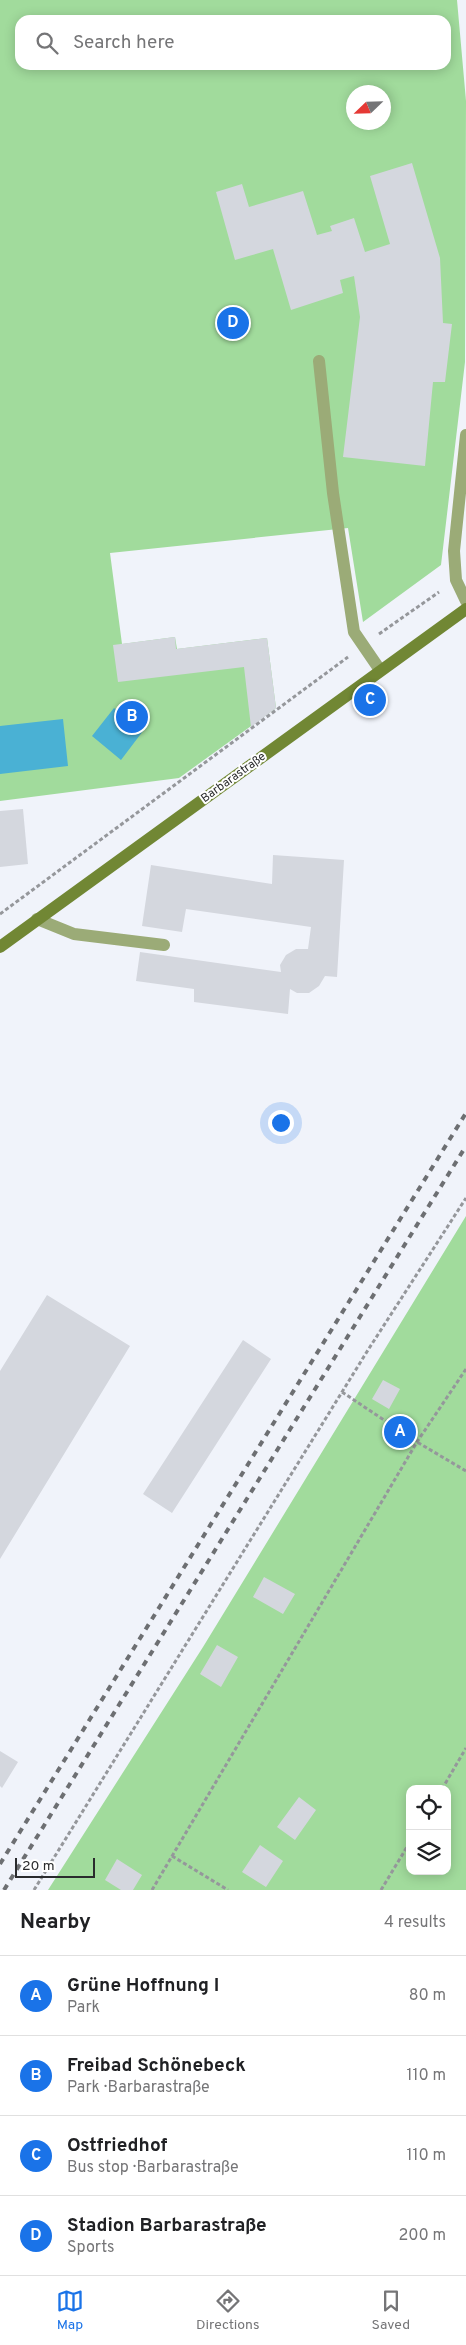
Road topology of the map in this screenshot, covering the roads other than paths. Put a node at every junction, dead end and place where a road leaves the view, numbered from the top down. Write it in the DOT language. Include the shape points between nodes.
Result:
graph roads {
  1 [pos="319,361"];
  2 [pos="466,435"];
  3 [pos="466,601"];
  4 [pos="466,609"];
  5 [pos="380,670"];
  6 [pos="37,920"];
  7 [pos="164,945"];
  8 [pos="0,947"];
  1 -- 5 [label="street" via="333,493 352,623 354,632"];
  2 -- 3 [label="street" via="454,551 456,580"];
  4 -- 5 [label="street, Barbarastraße"];
  5 -- 6 [label="street, Barbarastraße"];
  6 -- 7 [label="street" via="74,934"];
  6 -- 8 [label="street, Barbarastraße"];
}
